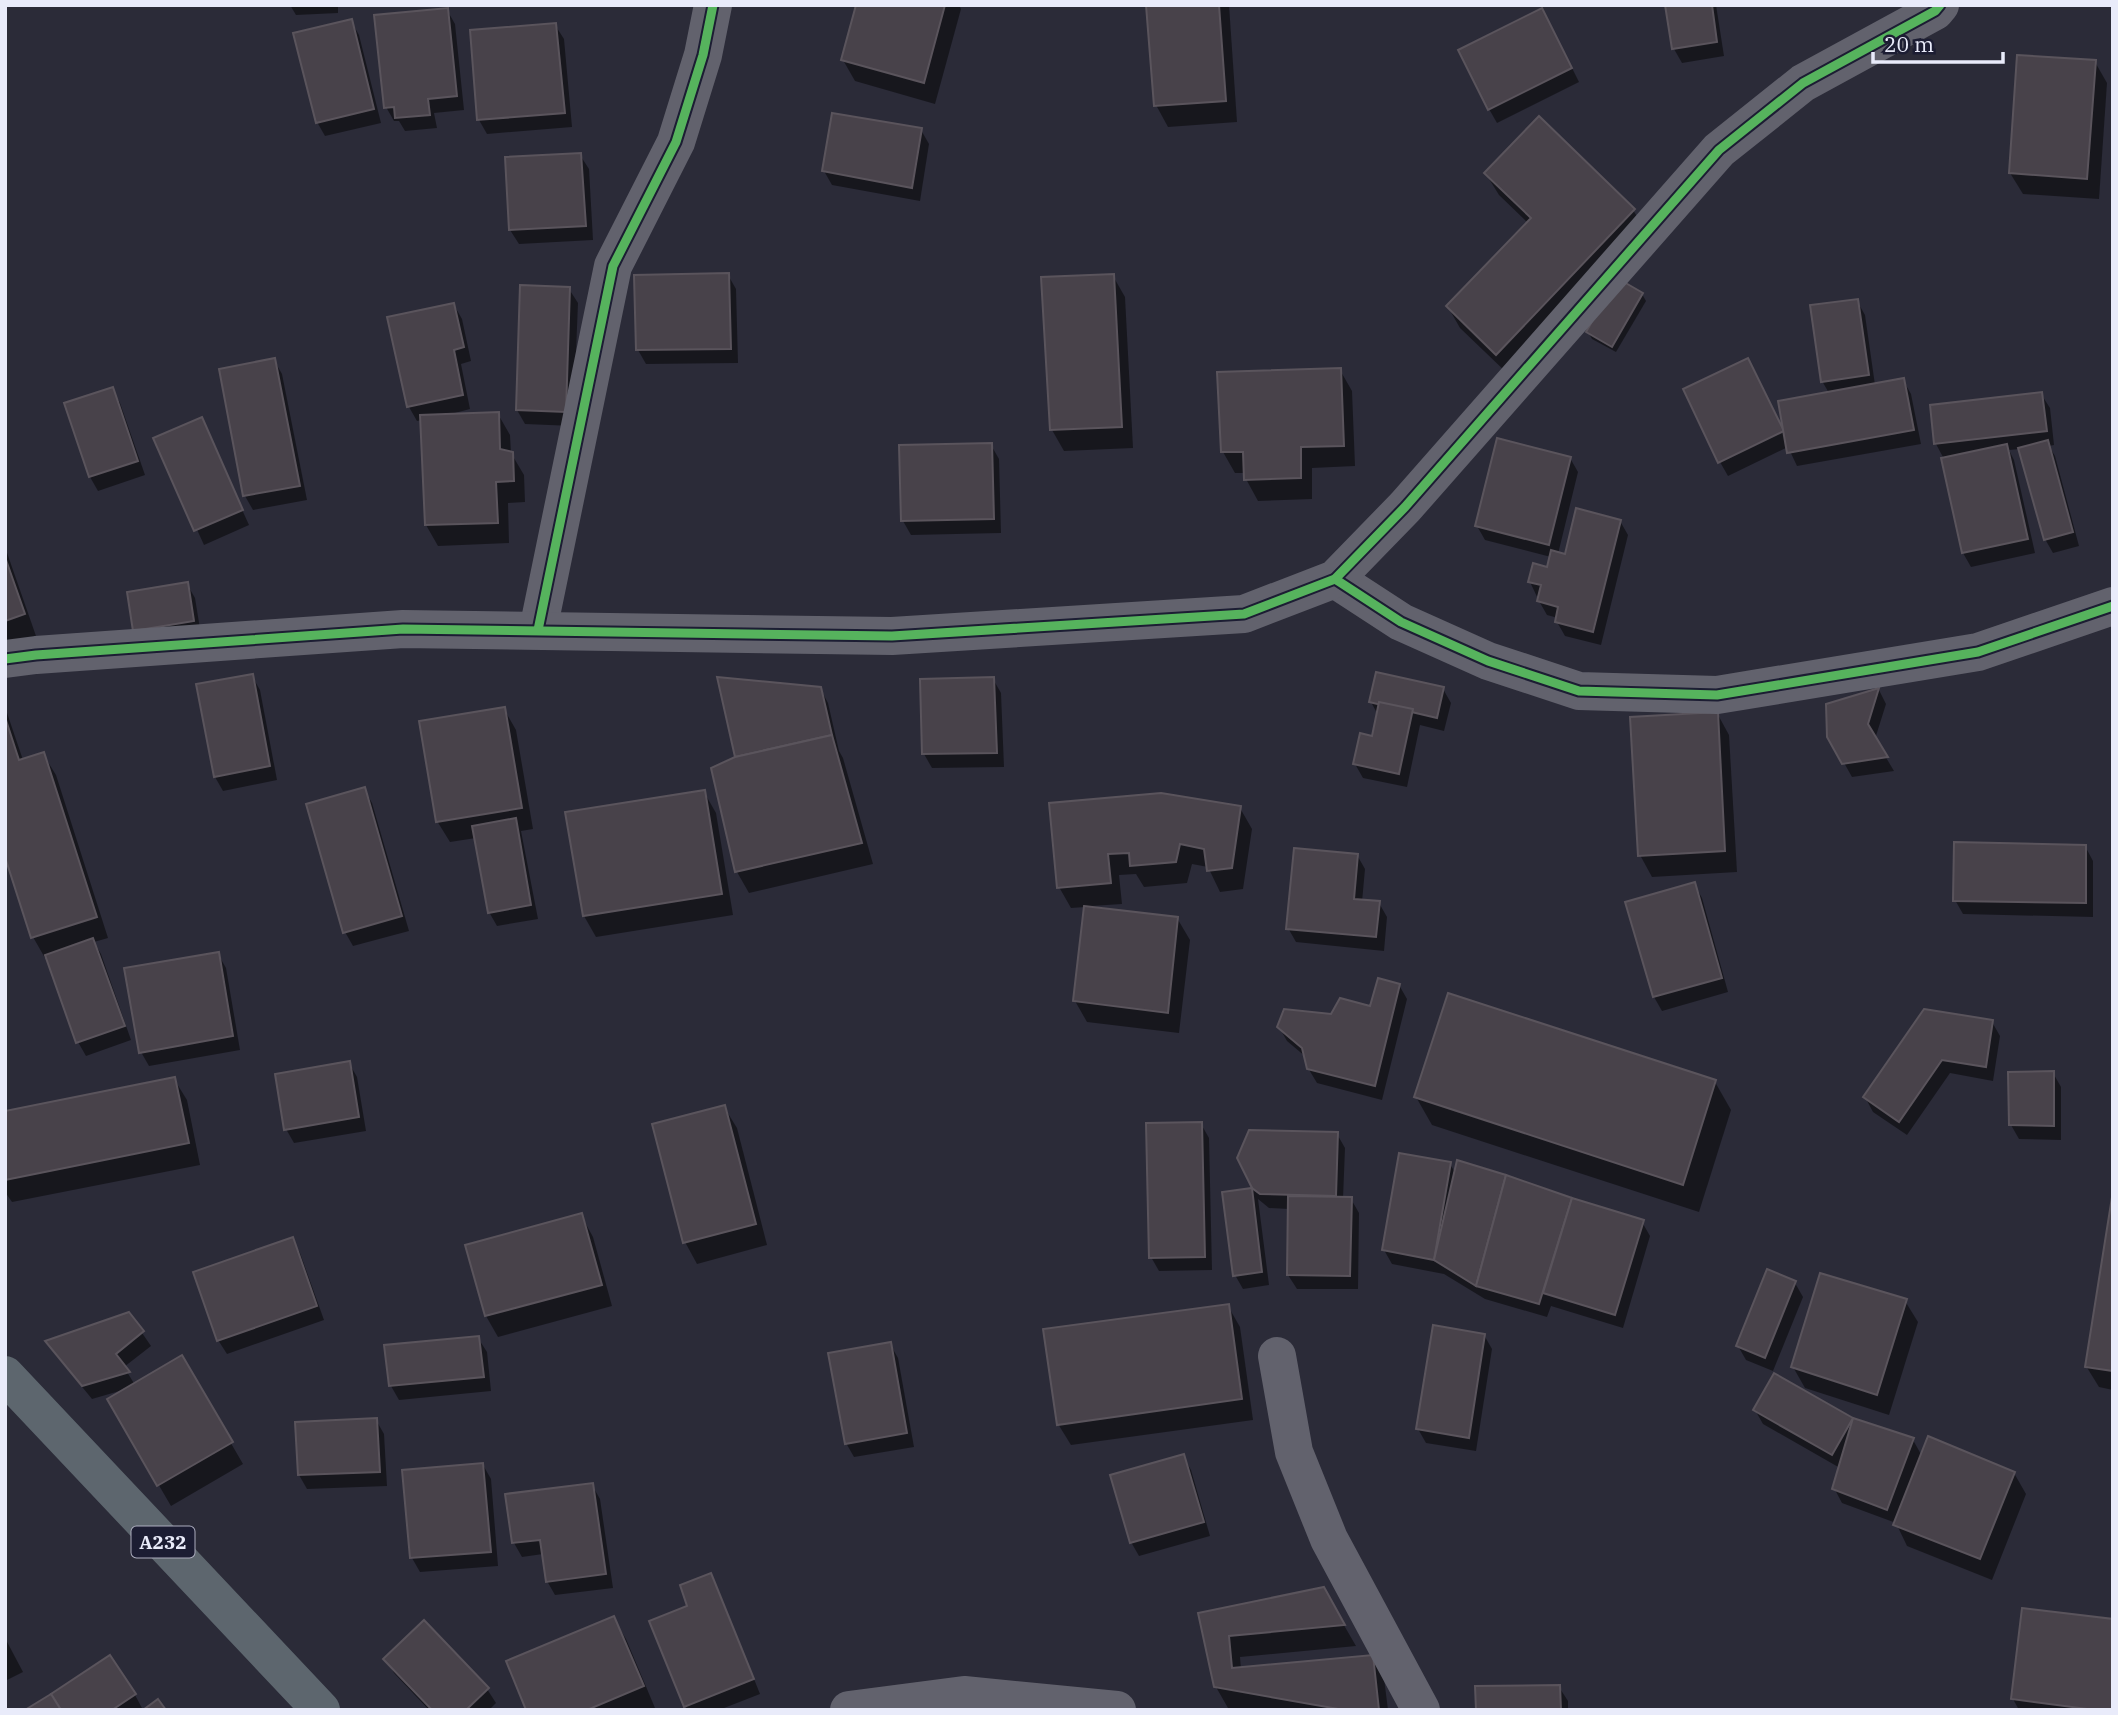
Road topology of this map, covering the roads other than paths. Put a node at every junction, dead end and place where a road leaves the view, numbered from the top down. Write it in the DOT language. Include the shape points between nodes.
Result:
graph roads {
  1 [pos="713,5"];
  2 [pos="1940,5"];
  3 [pos="1335,579"];
  4 [pos="2113,606"];
  5 [pos="538,630"];
  6 [pos="5,659"];
  7 [pos="1277,1356"];
  8 [pos="5,1374"];
  9 [pos="321,1710"];
  10 [pos="849,1710"];
  11 [pos="1117,1710"];
  12 [pos="1420,1710"];
  1 -- 5 [label="street" via="676,142 613,266"];
  2 -- 3 [label="street" via="1803,83 1719,150 1405,507"];
  3 -- 4 [label="street" via="1401,622 1488,661 1579,691 1717,695 1978,652"];
  3 -- 5 [label="street" via="1244,614 1217,616 892,636"];
  5 -- 6 [label="street" via="403,628"];
  7 -- 12 [label="street" via="1294,1452 1329,1539"];
  8 -- 9 [label="main road, A232"];
  10 -- 11 [label="street" via="964,1695"];
}
